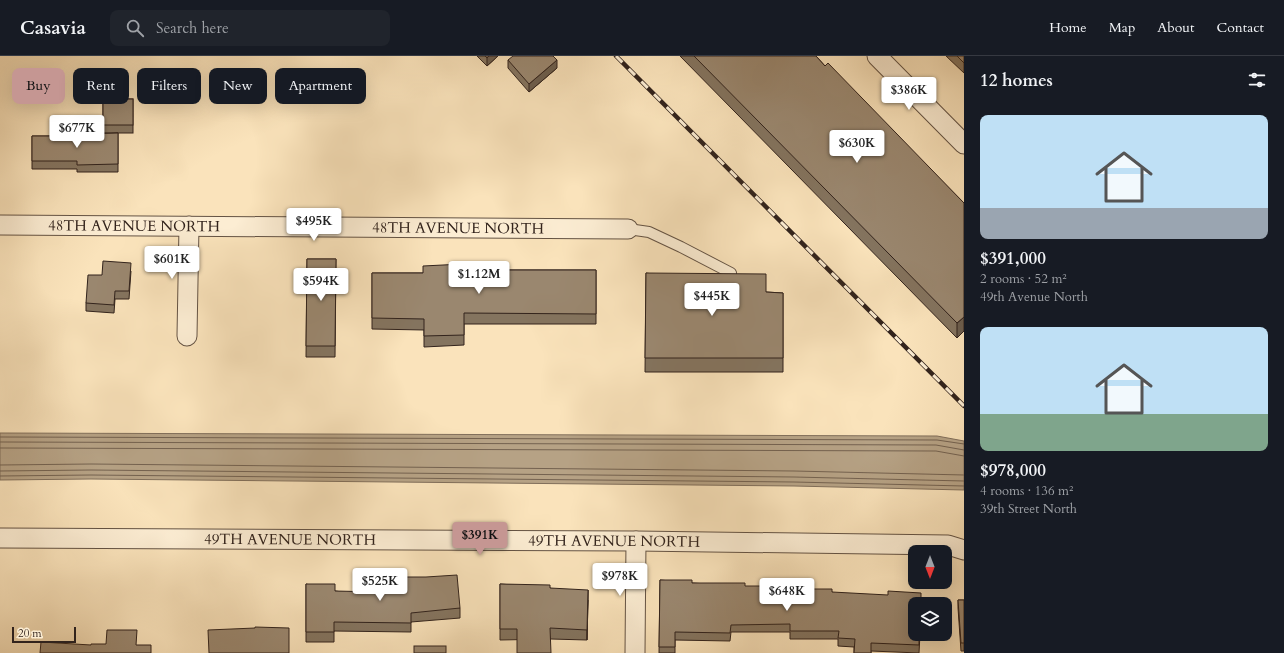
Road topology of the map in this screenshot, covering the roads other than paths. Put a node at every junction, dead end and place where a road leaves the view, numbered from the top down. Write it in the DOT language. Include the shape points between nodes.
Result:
graph roads {
  1 [pos="877,56"];
  2 [pos="964,144"];
  3 [pos="0,225"];
  4 [pos="189,226"];
  5 [pos="628,229"];
  6 [pos="731,274"];
  7 [pos="187,336"];
  8 [pos="0,538"];
  9 [pos="636,541"];
  10 [pos="964,550"];
  11 [pos="635,653"];
  1 -- 2 [label="street"];
  3 -- 4 [label="street, 48TH AVENUE NORTH"];
  4 -- 5 [label="street, 48TH AVENUE NORTH"];
  4 -- 7 [label="street"];
  5 -- 6 [label="lane" via="649,232"];
  8 -- 9 [label="street, 49TH AVENUE NORTH"];
  9 -- 10 [label="street, 49TH AVENUE NORTH" via="948,545"];
  9 -- 11 [label="street"];
}
